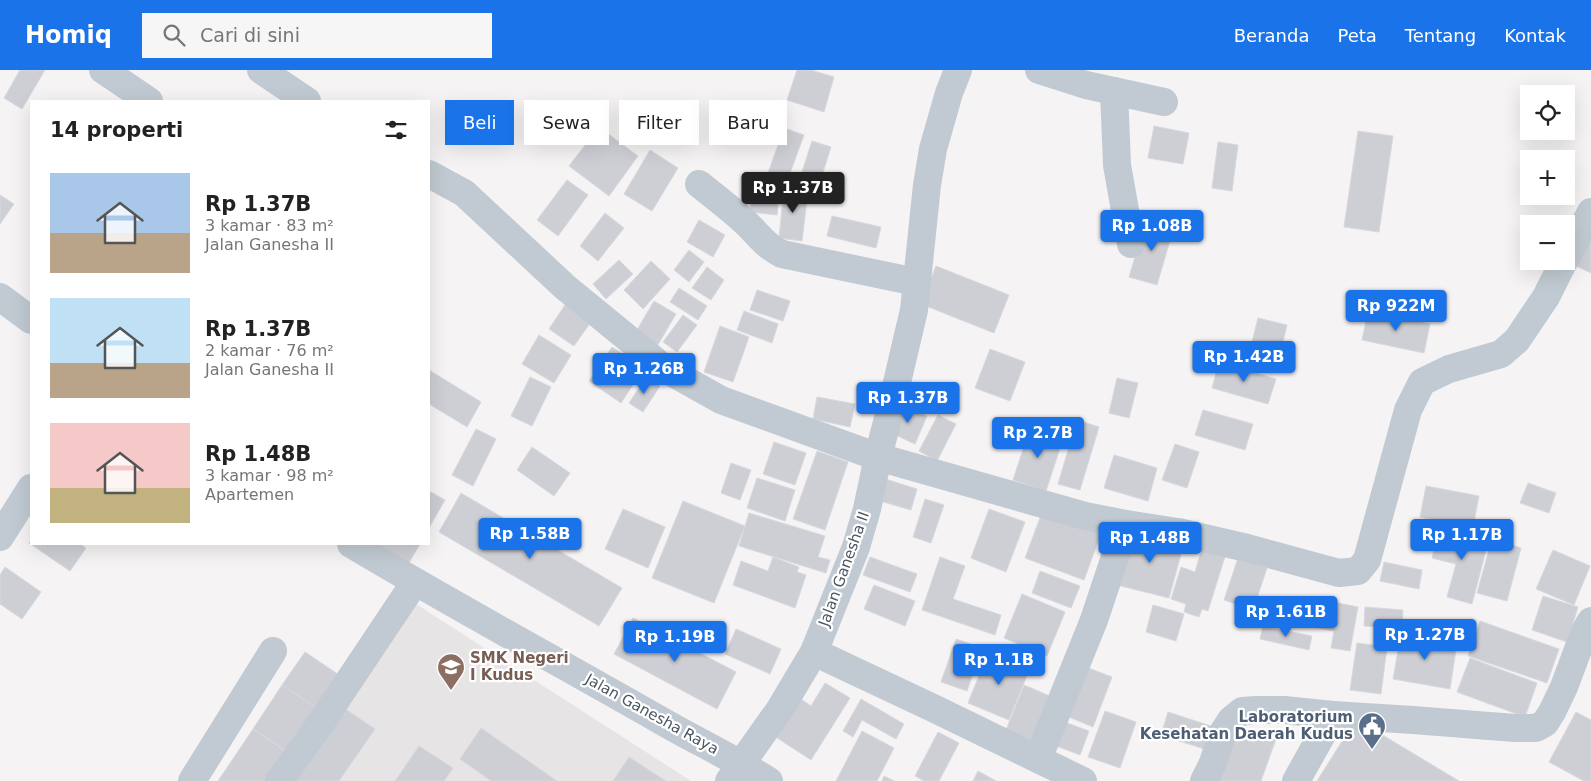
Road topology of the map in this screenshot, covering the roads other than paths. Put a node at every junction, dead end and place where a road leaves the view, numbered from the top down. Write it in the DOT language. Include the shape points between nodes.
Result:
graph roads {
  1 [pos="103,70"];
  2 [pos="261,70"];
  3 [pos="958,70"];
  4 [pos="1039,70"];
  5 [pos="1114,91"];
  6 [pos="148,100"];
  7 [pos="306,100"];
  8 [pos="1164,102"];
  9 [pos="430,175"];
  10 [pos="699,184"];
  11 [pos="1591,212"];
  12 [pos="1575,241"];
  13 [pos="1131,244"];
  14 [pos="1560,270"];
  15 [pos="916,282"];
  16 [pos="0,297"];
  17 [pos="30,319"];
  18 [pos="878,457"];
  19 [pos="30,490"];
  20 [pos="1126,524"];
  21 [pos="0,537"];
  22 [pos="354,545"];
  23 [pos="415,582"];
  24 [pos="1591,622"];
  25 [pos="272,651"];
  26 [pos="814,652"];
  27 [pos="1333,715"];
  28 [pos="1038,759"];
  29 [pos="735,772"];
  30 [pos="1072,779"];
  31 [pos="192,781"];
  32 [pos="279,781"];
  33 [pos="769,781"];
  34 [pos="1204,781"];
  35 [pos="1296,781"];
  1 -- 6 [label="street"];
  2 -- 7 [label="street"];
  3 -- 15 [label="street, Jalan Ganesha II" via="933,149"];
  4 -- 5 [label="street"];
  5 -- 8 [label="street"];
  5 -- 13 [label="street" via="1118,165"];
  9 -- 18 [label="street" via="464,193 565,287 664,368 721,400"];
  10 -- 15 [label="street" via="774,250 793,257"];
  11 -- 12 [label="street"];
  14 -- 20 [label="street" via="1517,340 1501,354 1449,368 1422,382 1408,410 1367,560 1358,571 1339,573 1187,534"];
  15 -- 18 [label="street, Jalan Ganesha II" via="914,310"];
  16 -- 17 [label="street"];
  18 -- 20 [label="street" via="1085,516"];
  18 -- 26 [label="street, Jalan Ganesha II" via="856,547"];
  19 -- 21 [label="street"];
  20 -- 28 [label="street" via="1094,620"];
  22 -- 23 [label="street, Jalan Ganesha Raya"];
  23 -- 29 [label="street, Jalan Ganesha Raya" via="600,685"];
  23 -- 32 [label="street"];
  24 -- 27 [label="street" via="1552,712 1545,723 1536,728"];
  25 -- 31 [label="street"];
  26 -- 28 [label="street"];
  26 -- 29 [label="street, Jalan Ganesha II" via="780,709"];
  27 -- 34 [label="street" via="1284,710 1242,711 1222,734"];
  27 -- 35 [label="street"];
  28 -- 30 [label="street"];
  29 -- 33 [label="street, Jalan Ganesha Raya"];
}
